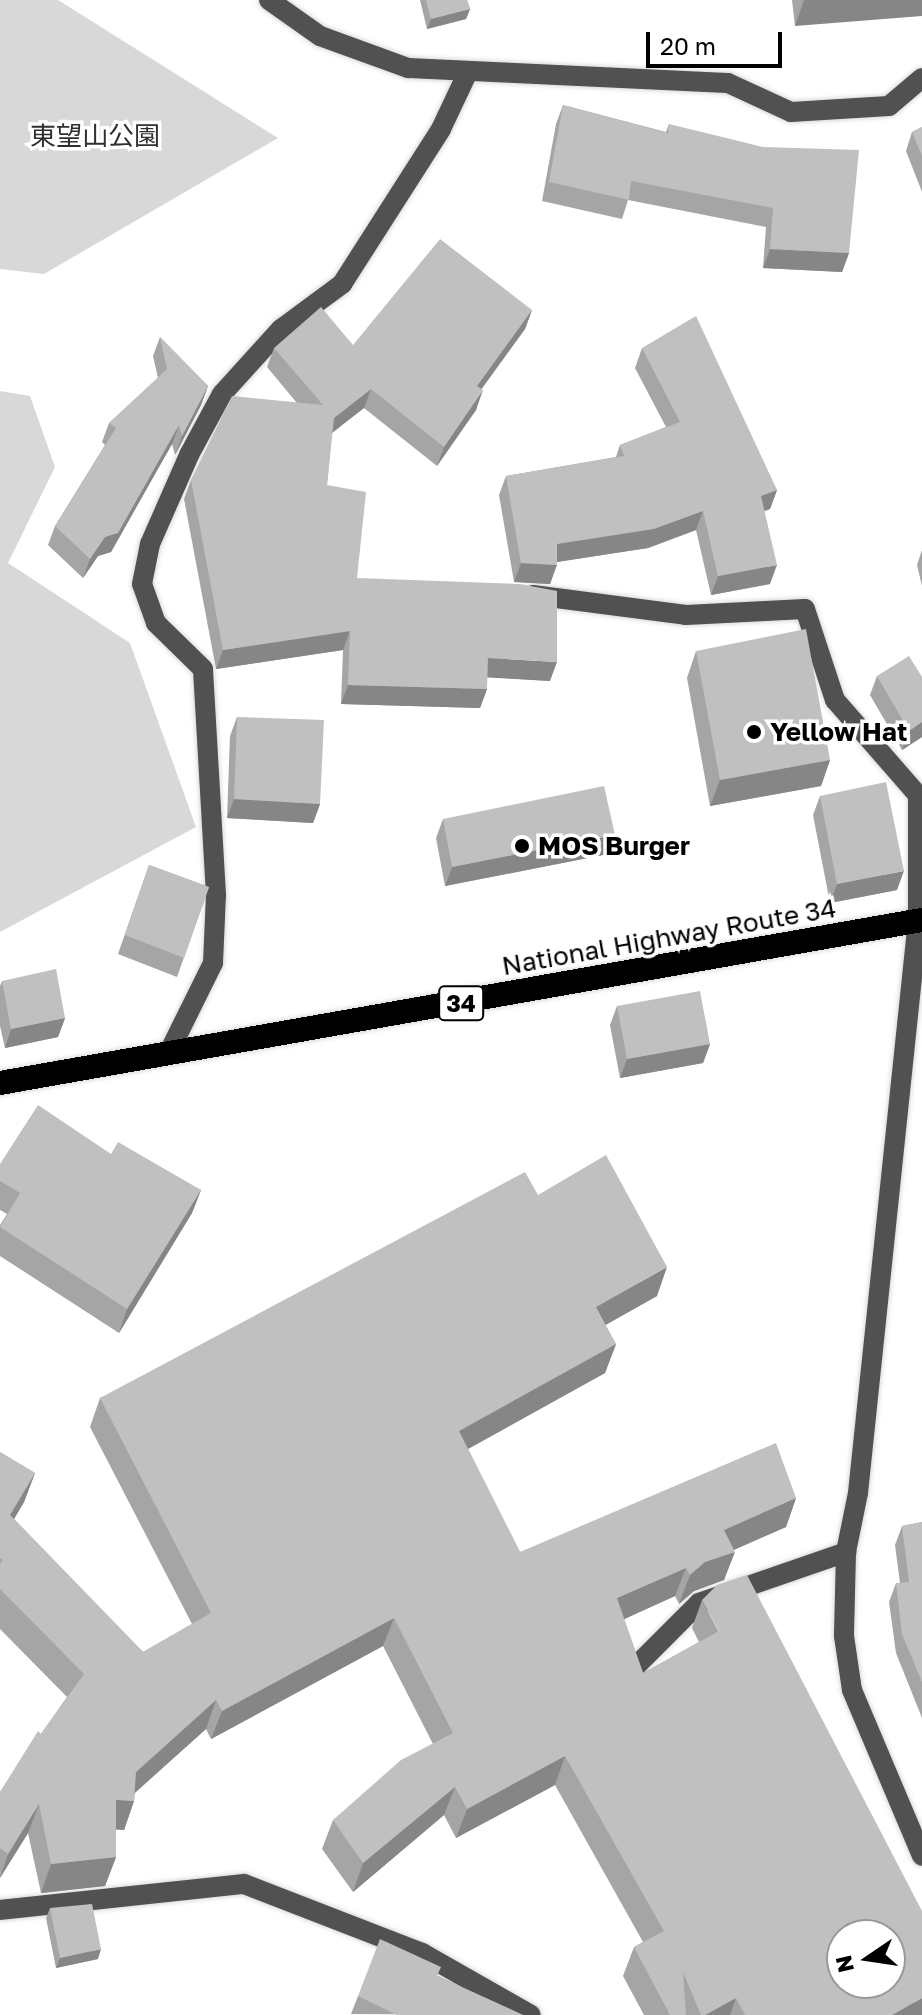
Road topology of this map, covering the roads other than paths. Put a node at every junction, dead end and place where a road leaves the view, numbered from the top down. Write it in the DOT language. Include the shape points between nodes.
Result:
graph roads {
  1 [pos="269,0"];
  2 [pos="467,74"];
  3 [pos="922,78"];
  4 [pos="521,593"];
  5 [pos="920,920"];
  6 [pos="168,1054"];
  7 [pos="0,1083"];
  8 [pos="846,1552"];
  9 [pos="636,1666"];
  10 [pos="922,1856"];
  11 [pos="0,1910"];
  12 [pos="531,2015"];
  1 -- 2 [label="street" via="320,36 408,68"];
  2 -- 3 [label="street" via="525,70 728,83 791,112 889,106"];
  2 -- 6 [label="street" via="441,129 342,284 281,329 222,394 150,544 142,584 156,623 203,669 216,895 213,963"];
  4 -- 5 [label="street" via="686,615 805,609 835,700 918,795"];
  5 -- 6 [label="highway, National Highway Route 34 / 34"];
  5 -- 8 [label="street" via="858,1493"];
  6 -- 7 [label="highway, National Highway Route 34 / 34"];
  8 -- 9 [label="street" via="699,1603"];
  8 -- 10 [label="street" via="844,1636 852,1690"];
  11 -- 12 [label="street" via="244,1884 422,1953"];
}
